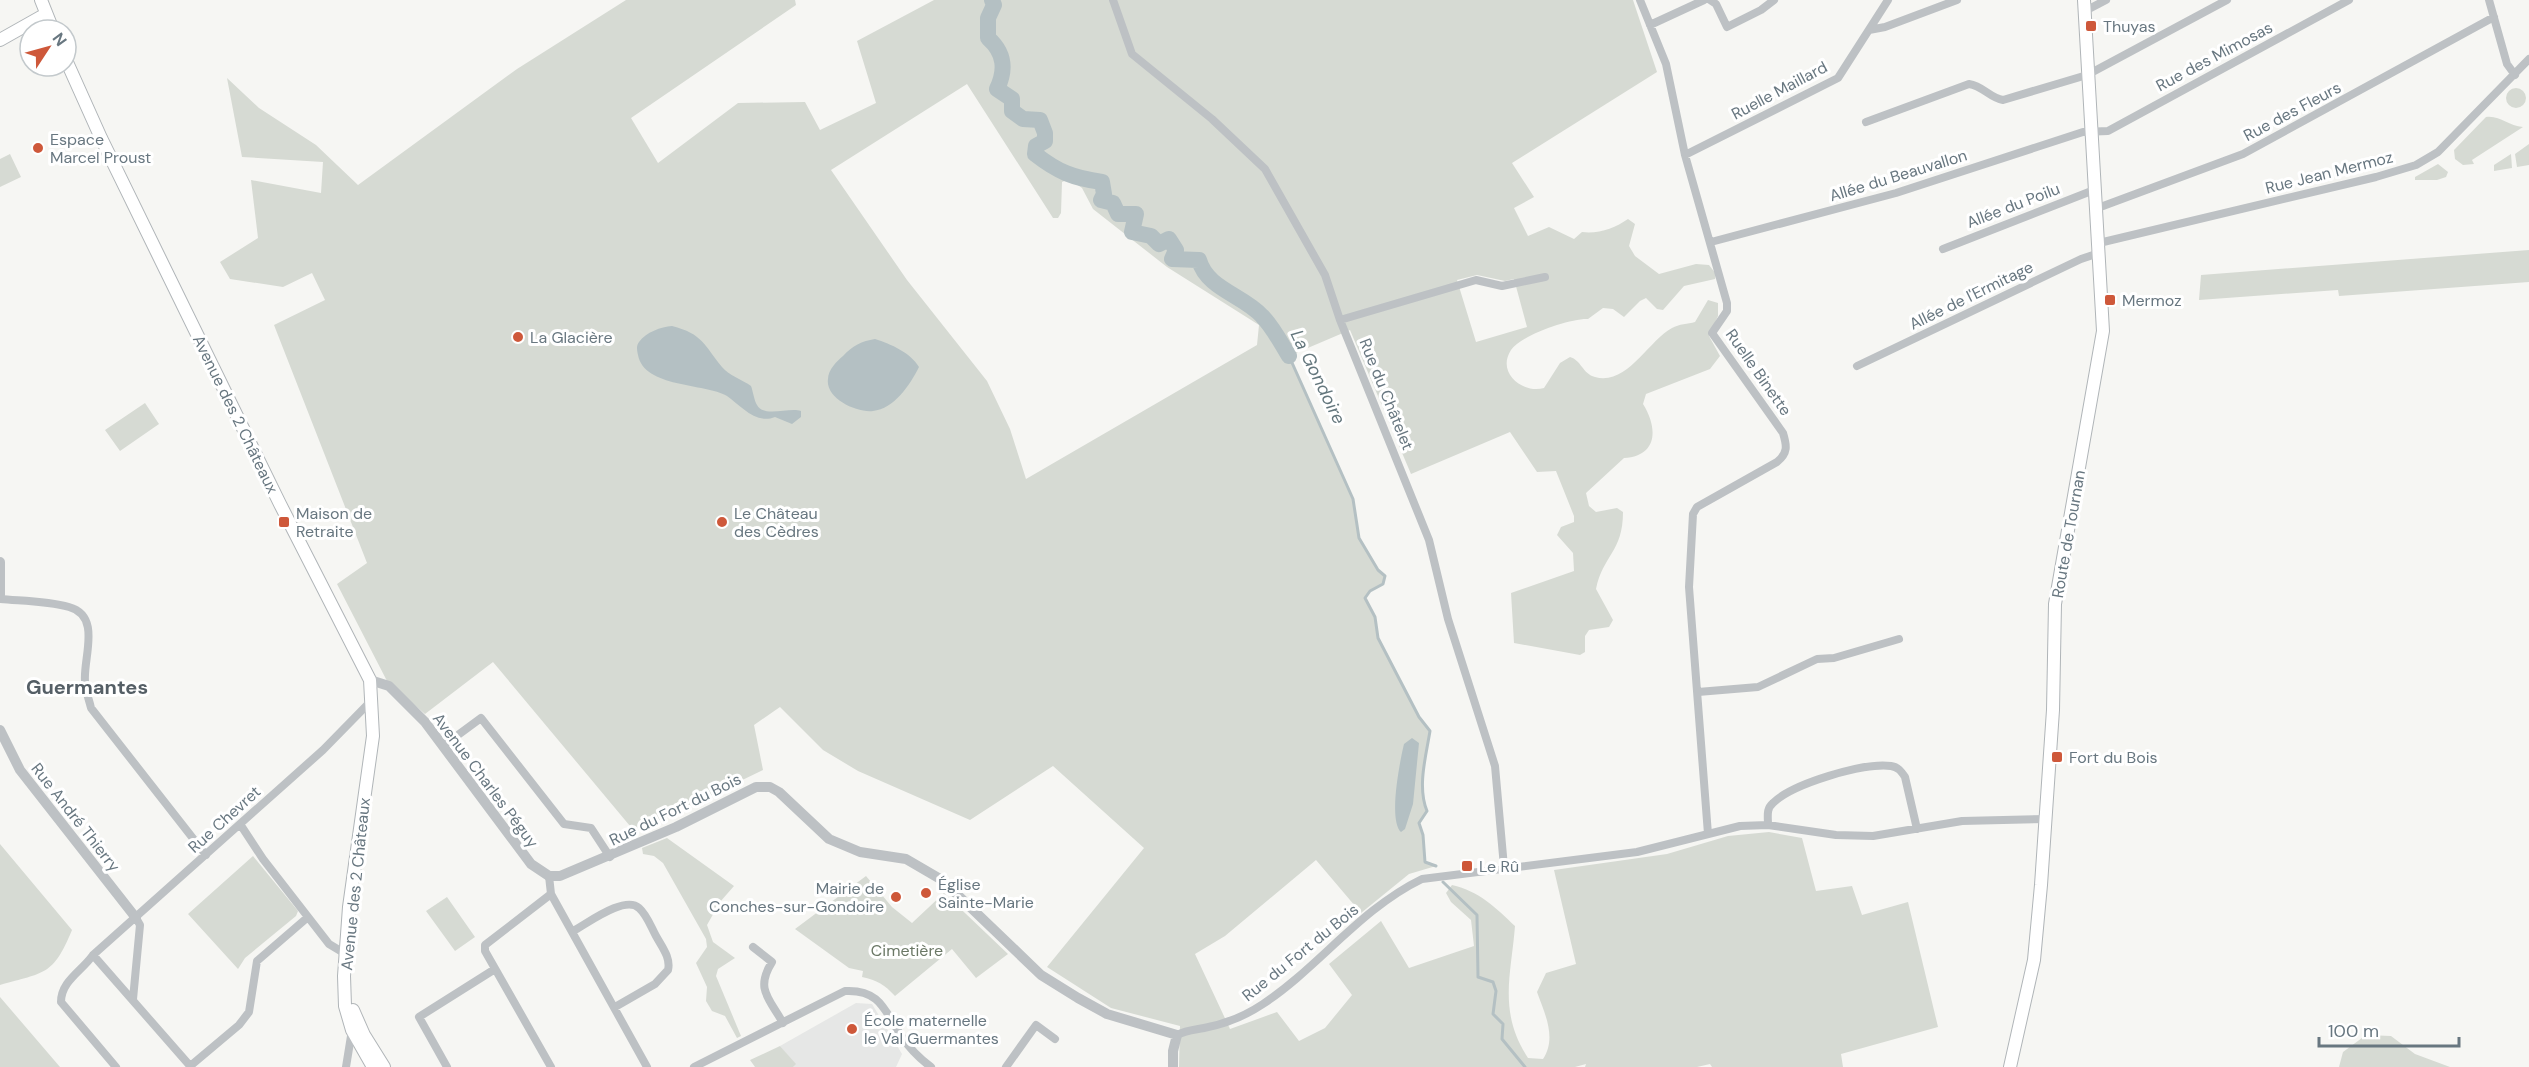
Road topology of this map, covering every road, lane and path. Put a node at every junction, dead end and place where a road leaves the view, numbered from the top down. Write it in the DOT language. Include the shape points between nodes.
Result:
graph roads {
  1 [pos="41,0"];
  2 [pos="1113,0"];
  3 [pos="1640,0"];
  4 [pos="1704,0"];
  5 [pos="1710,0"];
  6 [pos="1774,0"];
  7 [pos="1888,0"];
  8 [pos="1958,0"];
  9 [pos="2106,0"];
  10 [pos="2227,0"];
  11 [pos="2349,0"];
  12 [pos="2489,0"];
  13 [pos="2084,6"];
  14 [pos="46,14"];
  15 [pos="2494,17"];
  16 [pos="48,18"];
  17 [pos="1650,25"];
  18 [pos="1869,30"];
  19 [pos="0,40"];
  20 [pos="2529,59"];
  21 [pos="2087,75"];
  22 [pos="2515,75"];
  23 [pos="74,78"];
  24 [pos="1866,122"];
  25 [pos="2091,132"];
  26 [pos="1685,155"];
  27 [pos="2094,190"];
  28 [pos="2095,209"];
  29 [pos="1711,242"];
  30 [pos="2099,248"];
  31 [pos="1943,249"];
  32 [pos="1545,278"];
  33 [pos="1340,320"];
  34 [pos="1857,366"];
  35 [pos="0,562"];
  36 [pos="0,595"];
  37 [pos="0,599"];
  38 [pos="1899,639"];
  39 [pos="370,680"];
  40 [pos="1698,692"];
  41 [pos="371,700"];
  42 [pos="0,731"];
  43 [pos="443,746"];
  44 [pos="2047,819"];
  45 [pos="240,824"];
  46 [pos="1768,825"];
  47 [pos="1917,829"];
  48 [pos="1708,834"];
  49 [pos="206,855"];
  50 [pos="610,856"];
  51 [pos="1504,867"];
  52 [pos="549,876"];
  53 [pos="551,894"];
  54 [pos="136,918"];
  55 [pos="308,918"];
  56 [pos="573,931"];
  57 [pos="753,947"];
  58 [pos="344,953"];
  59 [pos="93,955"];
  60 [pos="495,969"];
  61 [pos="345,988"];
  62 [pos="134,999"];
  63 [pos="615,1006"];
  64 [pos="783,1023"];
  65 [pos="352,1030"];
  66 [pos="1178,1035"];
  67 [pos="1055,1039"];
  68 [pos="116,1067"];
  69 [pos="190,1067"];
  70 [pos="346,1067"];
  71 [pos="373,1067"];
  72 [pos="384,1067"];
  73 [pos="447,1067"];
  74 [pos="551,1067"];
  75 [pos="647,1067"];
  76 [pos="694,1067"];
  77 [pos="931,1067"];
  78 [pos="1006,1067"];
  79 [pos="1173,1067"];
  80 [pos="2010,1067"];
  1 -- 14 [label="main road"];
  2 -- 33 [label="street, Rue du Châtelet" via="1132,54 1212,119 1265,169 1320,263"];
  3 -- 17 [label="street, Ruelle Binette"];
  4 -- 17 [label="street"];
  5 -- 6 [label="street" via="1727,27"];
  7 -- 18 [label="street, Ruelle Maillard"];
  8 -- 18 [label="street"];
  9 -- 13 [label="street"];
  10 -- 21 [label="street"];
  11 -- 25 [label="street, Rue des Mimosas" via="2108,131"];
  12 -- 15 [label="street"];
  13 -- 21 [label="main road, Route de Tournan"];
  14 -- 16 [label="main road"];
  14 -- 19 [label="main road"];
  15 -- 22 [label="street" via="2507,64"];
  15 -- 28 [label="street, Rue des Fleurs" via="2243,154"];
  17 -- 26 [label="street, Ruelle Binette" via="1666,64"];
  18 -- 26 [label="street, Ruelle Maillard" via="1838,78"];
  20 -- 22 [label="street, Rue Jean Mermoz"];
  21 -- 24 [label="street" via="2003,100 1969,84"];
  21 -- 25 [label="main road, Route de Tournan"];
  22 -- 30 [label="street, Rue Jean Mermoz" via="2438,152 2416,165"];
  23 -- 39 [label="main road, Avenue des 2 Châteaux" via="280,504"];
  25 -- 27 [label="main road, Route de Tournan"];
  25 -- 29 [label="street, Allée du Beauvallon" via="1896,194"];
  26 -- 29 [label="street, Ruelle Binette"];
  27 -- 28 [label="main road, Route de Tournan"];
  27 -- 31 [label="street, Allée du Poilu"];
  28 -- 30 [label="main road, Route de Tournan"];
  29 -- 40 [label="street, Ruelle Binette" via="1727,303 1727,311 1712,333 1783,433 1787,447 1784,457 1777,462 1698,507 1693,514 1689,587"];
  30 -- 34 [label="street, Allée de l'Ermitage"];
  30 -- 44 [label="main road, Route de Tournan" via="2101,348 2055,604"];
  32 -- 33 [label="street" via="1502,286 1476,280"];
  33 -- 51 [label="street, Rue du Châtelet" via="1429,540 1448,619 1495,766"];
  35 -- 36 [label="street"];
  37 -- 49 [label="street" via="57,604 81,613 89,629 85,682 91,708"];
  38 -- 40 [label="street" via="1834,658 1817,659 1758,687"];
  39 -- 41 [label="main road, Avenue des 2 Châteaux"];
  39 -- 43 [label="street, Avenue Charles Péguy" via="389,686"];
  40 -- 48 [label="street, Ruelle Binette"];
  41 -- 45 [label="street, Rue Chevret" via="323,750"];
  41 -- 58 [label="main road, Avenue des 2 Châteaux" via="373,736"];
  42 -- 54 [label="street, Rue André Thierry" via="20,770"];
  43 -- 50 [label="street" via="481,718 564,824 591,828"];
  43 -- 52 [label="street, Avenue Charles Péguy" via="531,864"];
  44 -- 47 [label="street, Rue du Fort du Bois" via="1962,821"];
  44 -- 80 [label="main road, Route de Tournan" via="2034,960"];
  45 -- 49 [label="street, Rue Chevret"];
  45 -- 55 [label="street"];
  46 -- 47 [label="street, Rue du Fort du Bois" via="1854,836"];
  46 -- 47 [label="street" via="1768,810 1774,802 1814,781 1862,767 1893,766 1905,777"];
  46 -- 48 [label="street, Rue du Fort du Bois" via="1740,826"];
  48 -- 51 [label="street, Rue du Fort du Bois" via="1637,852"];
  49 -- 54 [label="street, Rue Chevret"];
  50 -- 52 [label="street, Rue du Fort du Bois" via="561,876"];
  50 -- 66 [label="street, Rue du Fort du Bois" via="756,786 770,787 829,839 860,852 906,859 942,880 1041,975 1078,998 1107,1014"];
  51 -- 66 [label="street, Rue du Fort du Bois" via="1422,879 1404,888 1265,1003 1228,1022"];
  52 -- 53 [label="street"];
  53 -- 56 [label="street"];
  53 -- 60 [label="street" via="485,945"];
  54 -- 59 [label="street, Rue Chevret"];
  54 -- 62 [label="street" via="140,925"];
  55 -- 58 [label="street" via="329,944"];
  55 -- 69 [label="street" via="257,961 249,1012"];
  56 -- 63 [label="street"];
  56 -- 63 [label="street" via="621,904 630,903 646,916 668,957 668,970 655,984"];
  57 -- 64 [label="street" via="772,962 762,984"];
  58 -- 61 [label="main road, Avenue des 2 Châteaux"];
  59 -- 62 [label="street"];
  59 -- 68 [label="street, Rue Chevret" via="64,985 61,1002"];
  60 -- 73 [label="street" via="419,1017"];
  60 -- 74 [label="street"];
  61 -- 65 [label="main road, Avenue des 2 Châteaux"];
  61 -- 72 [label="main road, Avenue des 2 Châteaux" via="364,1035"];
  62 -- 69 [label="street"];
  63 -- 75 [label="street"];
  64 -- 76 [label="street"];
  64 -- 77 [label="street" via="845,991 862,991 880,1002 902,1038"];
  65 -- 70 [label="street"];
  65 -- 71 [label="main road, Avenue des 2 Châteaux"];
  66 -- 79 [label="street"];
  67 -- 78 [label="street" via="1036,1025"];
}
